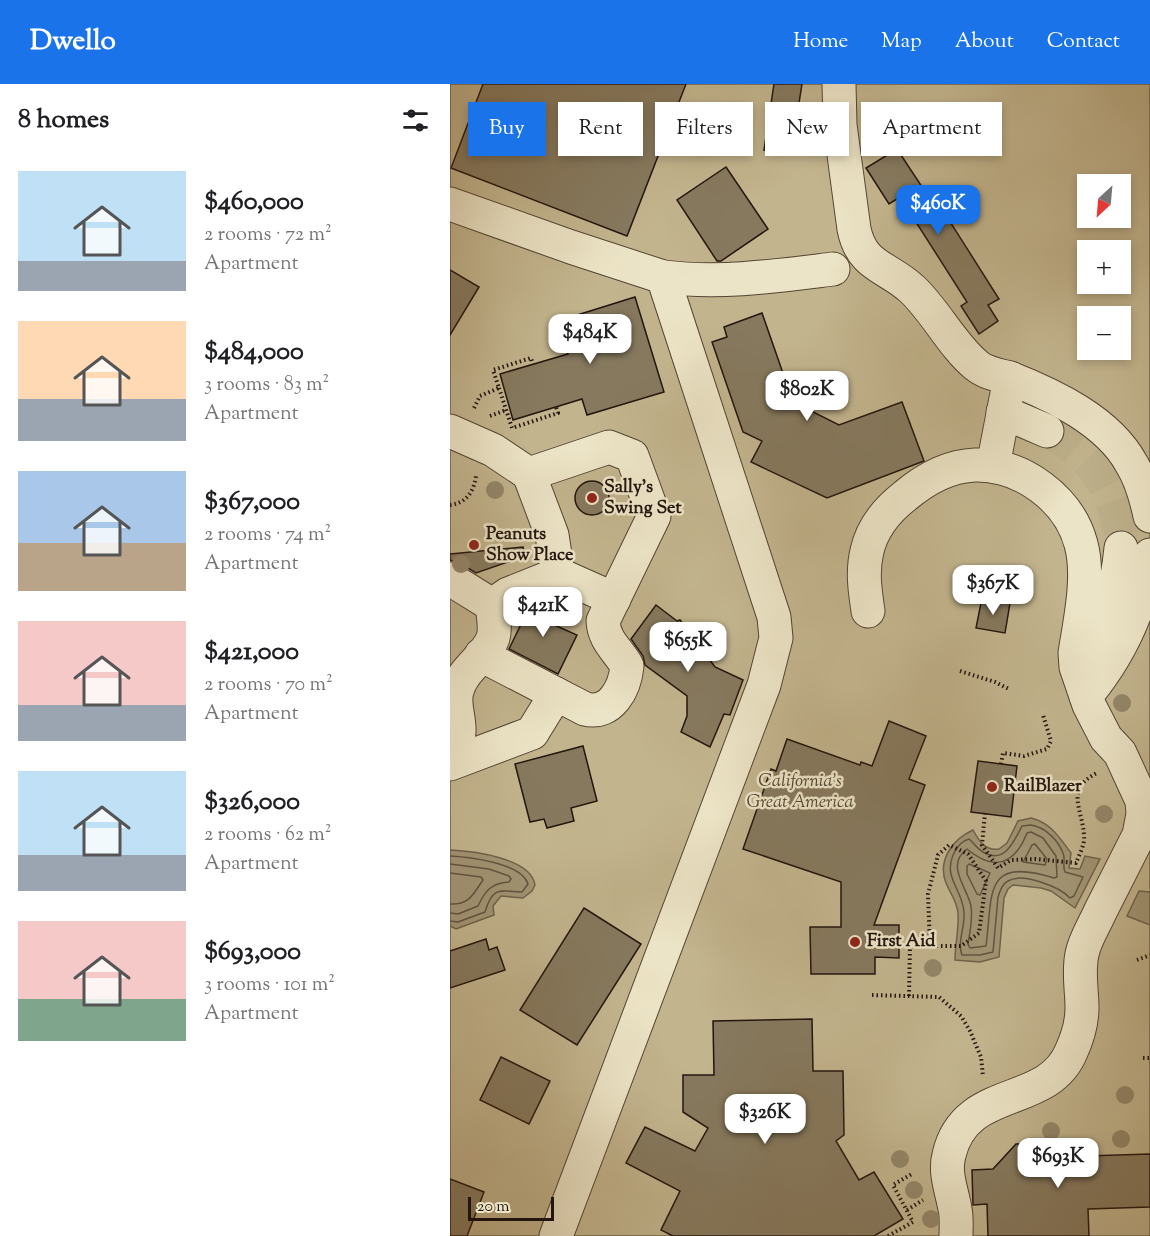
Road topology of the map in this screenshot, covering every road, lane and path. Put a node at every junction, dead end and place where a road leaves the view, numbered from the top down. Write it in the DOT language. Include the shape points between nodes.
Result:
graph roads {
  1 [pos="840,84"];
  2 [pos="450,204"];
  3 [pos="833,269"];
  4 [pos="663,277"];
  5 [pos="533,364"];
  6 [pos="1010,378"];
  7 [pos="499,388"];
  8 [pos="556,407"];
  9 [pos="1004,412"];
  10 [pos="458,422"];
  11 [pos="1047,431"];
  12 [pos="993,466"];
  13 [pos="475,469"];
  14 [pos="529,474"];
  15 [pos="450,505"];
  16 [pos="1150,516"];
  17 [pos="1136,551"];
  18 [pos="558,574"];
  19 [pos="450,579"];
  20 [pos="614,599"];
  21 [pos="492,605"];
  22 [pos="868,610"];
  23 [pos="481,655"];
  24 [pos="960,671"];
  25 [pos="1082,687"];
  26 [pos="1009,689"];
  27 [pos="556,694"];
  28 [pos="453,696"];
  29 [pos="1043,715"];
  30 [pos="450,764"];
  31 [pos="1001,764"];
  32 [pos="1126,766"];
  33 [pos="985,813"];
  34 [pos="930,946"];
  35 [pos="1150,955"];
  36 [pos="1137,960"];
  37 [pos="872,995"];
  38 [pos="909,996"];
  39 [pos="1143,1058"];
  40 [pos="1150,1058"];
  41 [pos="984,1107"];
  42 [pos="912,1174"];
  43 [pos="914,1206"];
  44 [pos="907,1210"];
  45 [pos="556,1236"];
  46 [pos="888,1236"];
  47 [pos="956,1236"];
  1 -- 6 [label="street" via="840,125 857,244 863,254 911,288 976,365"];
  2 -- 4 [label="street"];
  3 -- 4 [label="street" via="744,280"];
  4 -- 45 [label="street" via="770,606 776,638 764,685"];
  5 -- 7 [label="path" via="531,358 493,370"];
  6 -- 9 [label="street"];
  6 -- 16 [label="street" via="1065,404 1117,445 1131,461"];
  7 -- 8 [label="path" via="512,428 558,413"];
  7 -- 10 [label="path" via="480,396"];
  9 -- 11 [label="street"];
  9 -- 12 [label="street"];
  10 -- 14 [label="street"];
  12 -- 22 [label="street" via="954,468 924,482 896,503 873,533 867,549 864,566"];
  12 -- 25 [label="street" via="1012,471 1041,487 1076,526 1084,569 1075,653"];
  13 -- 15 [label="path" via="470,494"];
  14 -- 18 [label="street" via="552,535"];
  14 -- 20 [label="street" via="609,447 632,456 654,516"];
  17 -- 25 [label="street" via="1116,586"];
  18 -- 20 [label="street"];
  18 -- 21 [label="street" via="508,594"];
  19 -- 21 [label="street"];
  20 -- 27 [label="street" via="603,621 603,632 627,666 620,690 608,706 593,711"];
  21 -- 23 [label="street" via="493,638"];
  23 -- 27 [label="street"];
  23 -- 28 [label="street"];
  24 -- 26 [label="path"];
  25 -- 32 [label="street" via="1097,723"];
  27 -- 30 [label="street" via="532,733"];
  28 -- 30 [label="street" via="459,732"];
  29 -- 31 [label="path" via="1051,741 1047,749 1024,756 1003,753"];
  32 -- 33 [label="path" via="1092,775 1079,790 1077,804 1084,841 1076,863 1011,860 998,868 982,845"];
  32 -- 41 [label="street" via="1142,801 1139,835 1082,953 1082,1009 1071,1054 1046,1082"];
  34 -- 34 [label="path" via="928,894 938,855 949,845 968,854 986,881 979,933 961,946"];
  34 -- 38 [label="path" via="909,946"];
  35 -- 36 [label="path"];
  37 -- 38 [label="path"];
  38 -- 41 [label="path" via="939,997 961,1016 981,1058"];
  39 -- 40 [label="path"];
  41 -- 47 [label="street" via="966,1123 948,1156"];
  42 -- 44 [label="path" via="893,1185"];
  43 -- 44 [label="path"];
  44 -- 46 [label="path" via="913,1222"];
}
